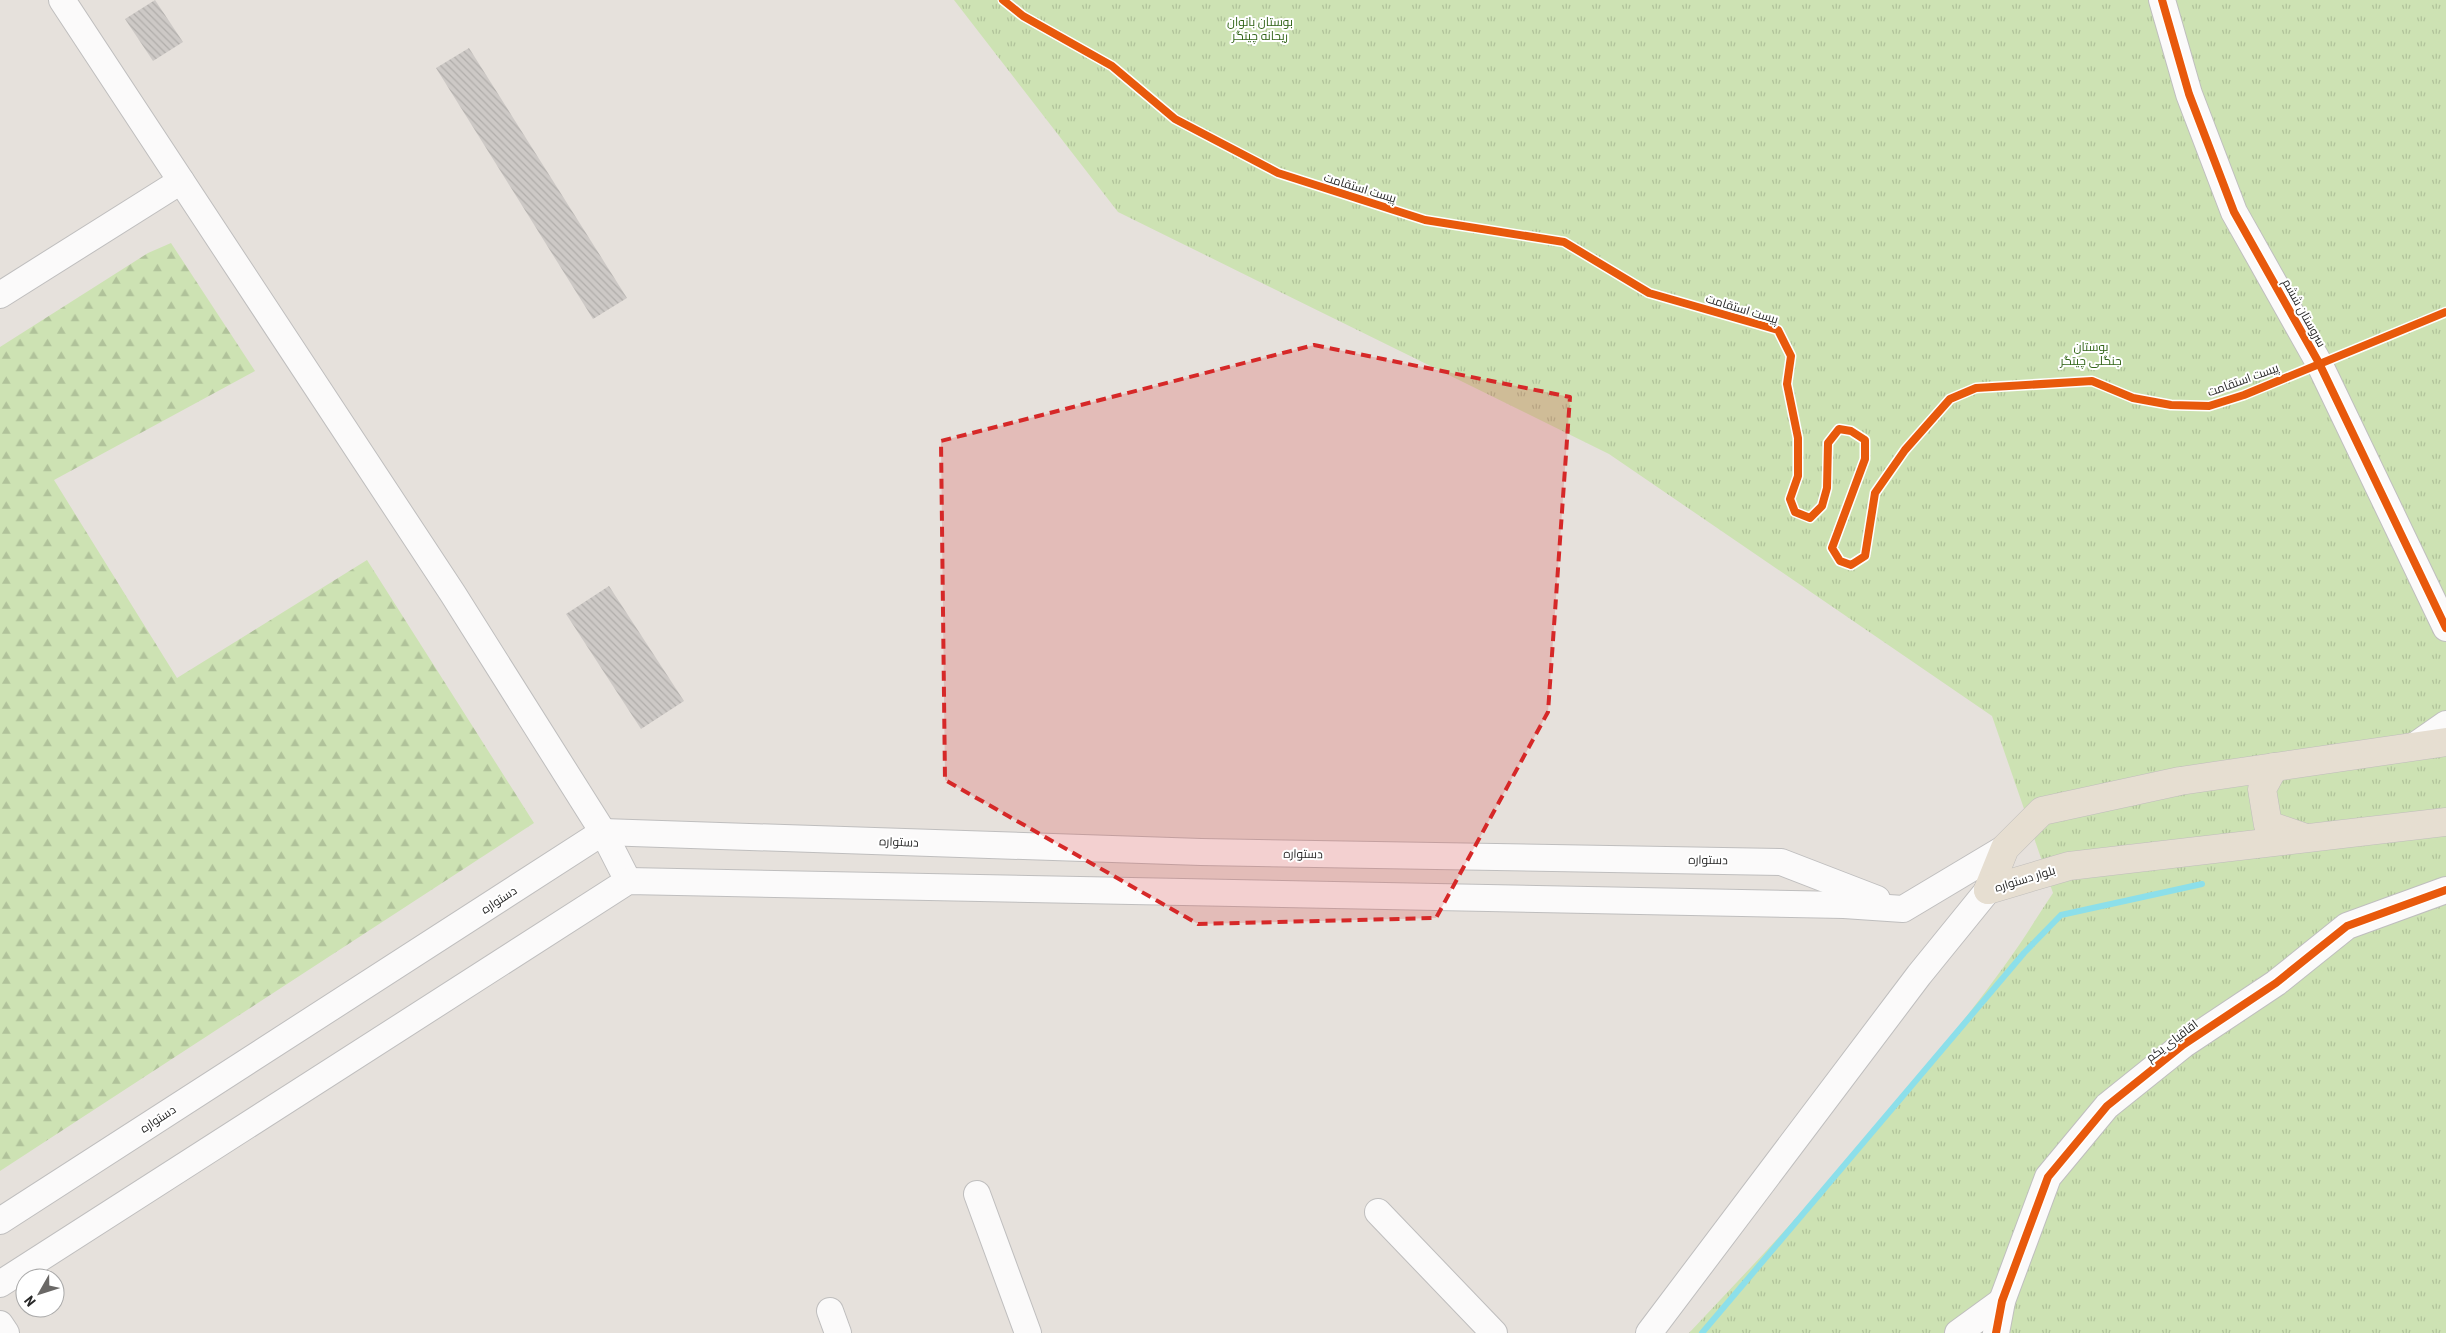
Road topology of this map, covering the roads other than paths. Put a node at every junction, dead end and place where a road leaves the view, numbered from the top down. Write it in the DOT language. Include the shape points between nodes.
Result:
graph roads {
  1 [pos="62,0"];
  2 [pos="2162,0"];
  3 [pos="181,181"];
  4 [pos="0,295"];
  5 [pos="2446,628"];
  6 [pos="2446,724"];
  7 [pos="2446,742"];
  8 [pos="2413,747"];
  9 [pos="2274,767"];
  10 [pos="2446,822"];
  11 [pos="603,832"];
  12 [pos="2308,838"];
  13 [pos="2005,848"];
  14 [pos="628,881"];
  15 [pos="1988,890"];
  16 [pos="2446,890"];
  17 [pos="1903,909"];
  18 [pos="977,1194"];
  19 [pos="1378,1212"];
  20 [pos="0,1222"];
  21 [pos="0,1284"];
  22 [pos="2002,1301"];
  23 [pos="0,1324"];
  24 [pos="6,1333"];
  25 [pos="1028,1333"];
  26 [pos="1494,1333"];
  27 [pos="1649,1333"];
  28 [pos="1958,1333"];
  29 [pos="1996,1333"];
  1 -- 3 [label="street"];
  2 -- 5 [label="street, سروستان ششم" via="2189,94 2234,212 2319,363"];
  3 -- 4 [label="street"];
  3 -- 11 [label="street" via="453,594"];
  6 -- 8 [label="street"];
  7 -- 8 [label="main road, بلوار دستواره"];
  8 -- 9 [label="main road, بلوار دستواره"];
  9 -- 12 [label="main road" via="2262,789 2268,825"];
  9 -- 13 [label="main road, بلوار دستواره" via="2180,781 2042,811"];
  10 -- 12 [label="main road, بلوار دستواره"];
  11 -- 14 [label="street"];
  11 -- 17 [label="street, دستواره" via="1192,852 1781,862"];
  11 -- 20 [label="street, دستواره"];
  12 -- 15 [label="main road, بلوار دستواره" via="2069,866"];
  13 -- 15 [label="main road, بلوار دستواره"];
  13 -- 17 [label="street"];
  14 -- 17 [label="street" via="1824,904"];
  14 -- 21 [label="street"];
  15 -- 27 [label="street" via="1919,975"];
  16 -- 22 [label="street, اقاقیای یکم" via="2347,926 2276,982 2183,1044 2106,1106 2048,1177"];
  18 -- 25 [label="street"];
  19 -- 26 [label="street"];
  22 -- 28 [label="street"];
  22 -- 29 [label="street, اقاقیای یکم"];
  23 -- 24 [label="street"];
}
